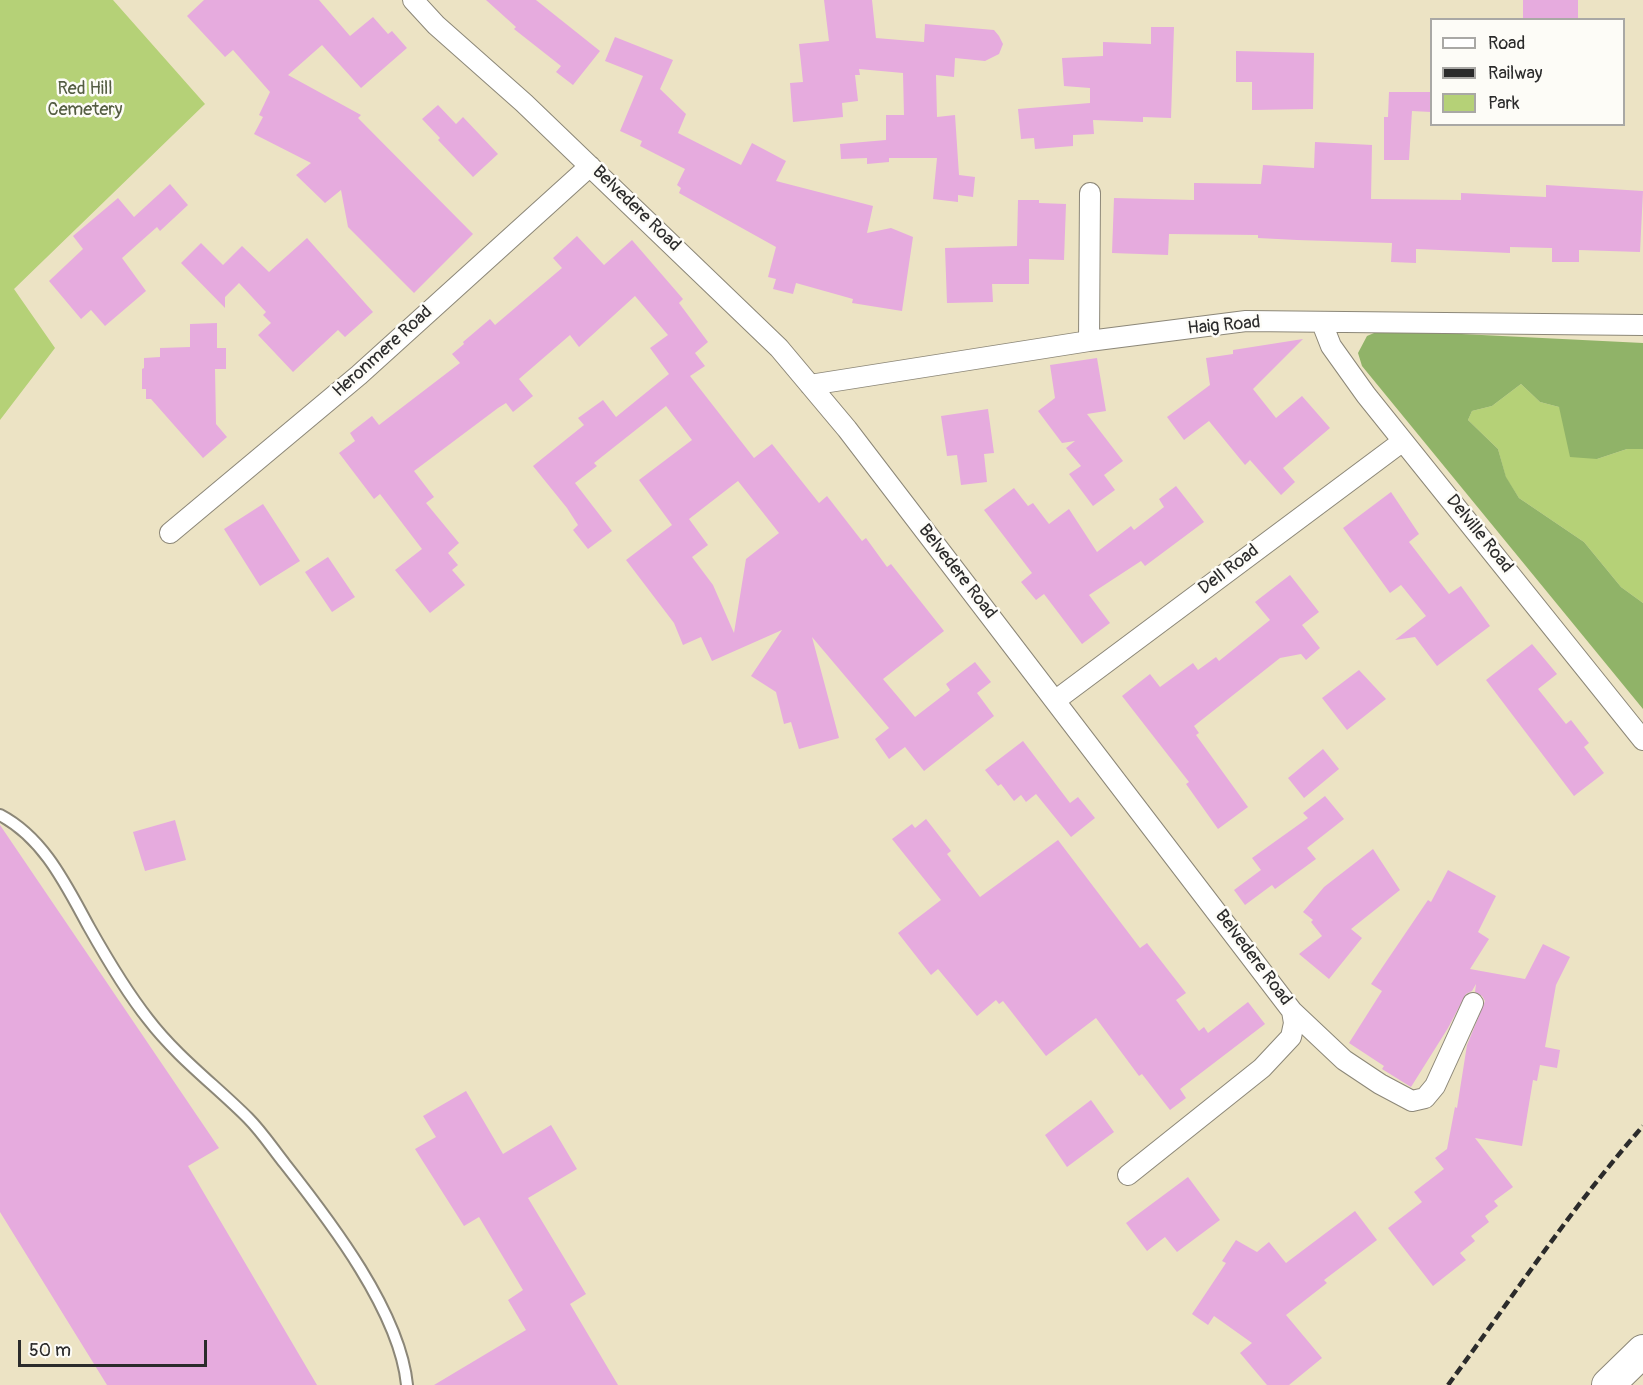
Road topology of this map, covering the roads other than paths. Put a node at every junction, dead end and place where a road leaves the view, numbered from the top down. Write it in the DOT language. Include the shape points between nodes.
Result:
graph roads {
  1 [pos="413,0"];
  2 [pos="590,166"];
  3 [pos="1090,193"];
  4 [pos="1322,323"];
  5 [pos="1643,325"];
  6 [pos="1089,341"];
  7 [pos="810,385"];
  8 [pos="1403,441"];
  9 [pos="170,533"];
  10 [pos="1056,700"];
  11 [pos="1643,740"];
  12 [pos="0,815"];
  13 [pos="1473,1003"];
  14 [pos="1292,1011"];
  15 [pos="1128,1175"];
  16 [pos="1643,1351"];
  17 [pos="407,1385"];
  18 [pos="1608,1385"];
  1 -- 2 [label="street, Belvedere Road"];
  2 -- 7 [label="street, Belvedere Road" via="779,348"];
  2 -- 9 [label="street, Heronmere Road" via="358,375"];
  3 -- 6 [label="street"];
  4 -- 5 [label="street, Haig Road"];
  4 -- 6 [label="street, Haig Road" via="1246,321"];
  4 -- 8 [label="street, Delville Road" via="1331,346"];
  6 -- 7 [label="street, Haig Road"];
  7 -- 10 [label="street, Belvedere Road"];
  8 -- 10 [label="street, Dell Road"];
  8 -- 11 [label="street, Delville Road"];
  10 -- 14 [label="street, Belvedere Road"];
  12 -- 17 [label="lane" via="40,847 67,885 120,982 149,1021 250,1120 341,1240 390,1322 405,1364"];
  13 -- 14 [label="street" via="1435,1086 1425,1098 1412,1101 1344,1060"];
  14 -- 15 [label="street, Belvedere Road" via="1291,1036 1262,1068"];
  16 -- 18 [label="main road"];
}
